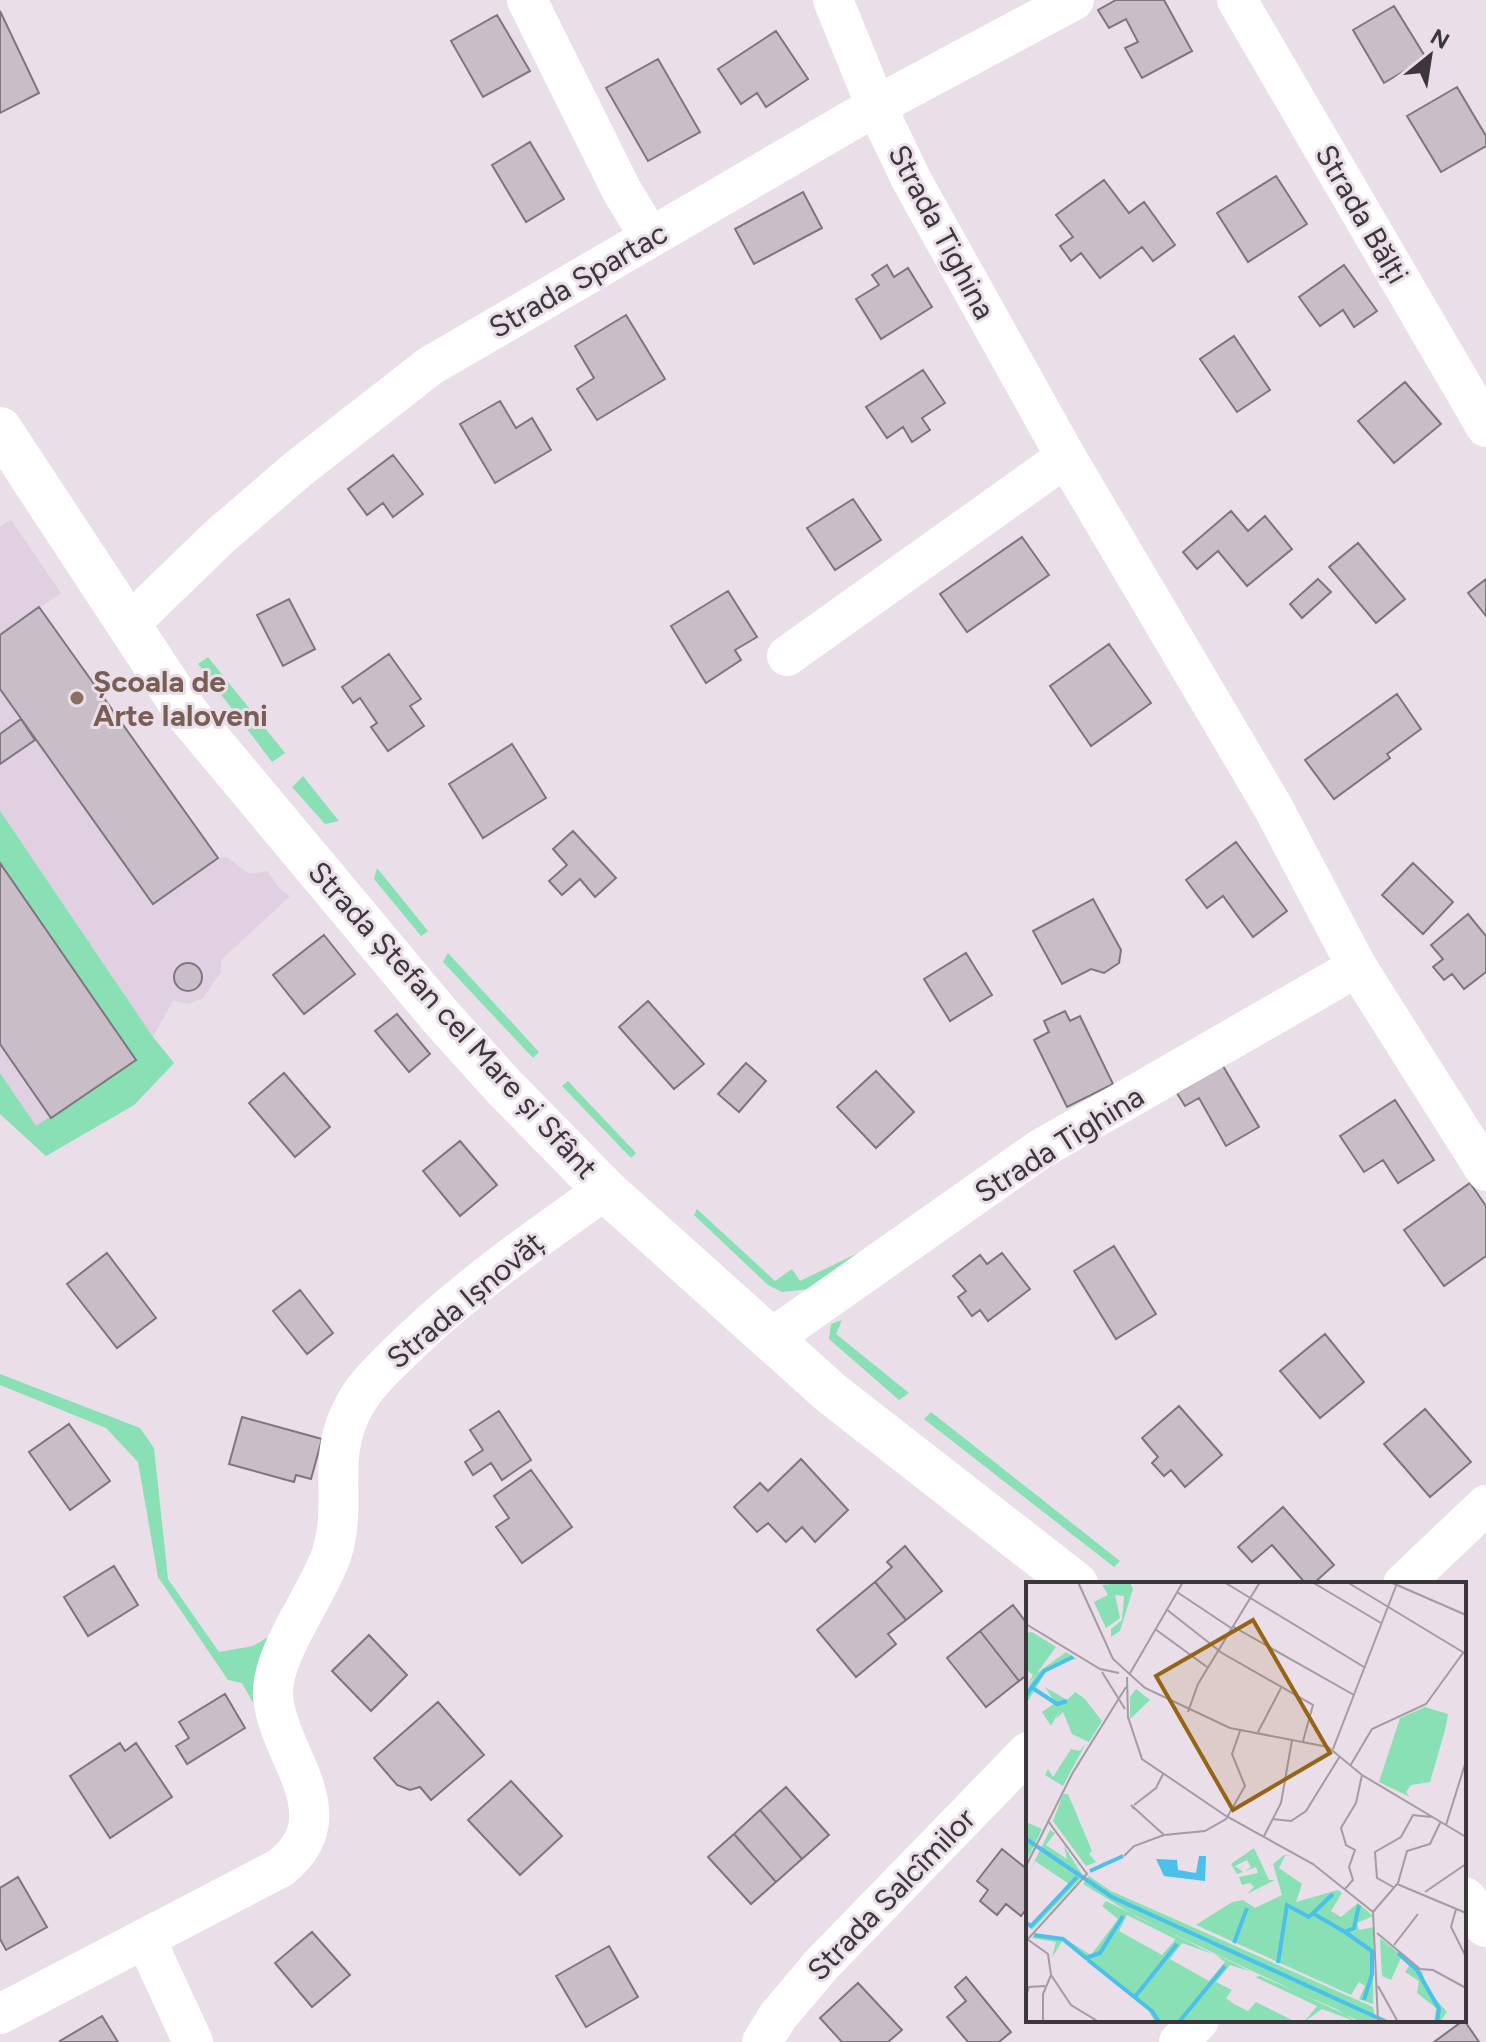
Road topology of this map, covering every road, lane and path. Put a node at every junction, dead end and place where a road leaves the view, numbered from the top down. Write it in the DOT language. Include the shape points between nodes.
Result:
graph roads {
  1 [pos="527,0"];
  2 [pos="833,0"];
  3 [pos="1074,0"];
  4 [pos="1237,0"];
  5 [pos="876,106"];
  6 [pos="650,237"];
  7 [pos="1486,427"];
  8 [pos="0,429"];
  9 [pos="1066,457"];
  10 [pos="128,625"];
  11 [pos="787,656"];
  12 [pos="1357,967"];
  13 [pos="1486,1171"];
  14 [pos="605,1190"];
  15 [pos="772,1338"];
  16 [pos="1486,1505"];
  17 [pos="1073,1582"];
  18 [pos="1405,1582"];
  19 [pos="1026,1754"];
  20 [pos="1466,1901"];
  21 [pos="1486,1925"];
  22 [pos="146,1940"];
  23 [pos="0,2014"];
  24 [pos="1197,2022"];
  25 [pos="193,2042"];
  26 [pos="762,2042"];
  27 [pos="1179,2042"];
  1 -- 6 [label="street"];
  2 -- 5 [label="street, Strada Tighina"];
  3 -- 5 [label="street, Strada Spartac"];
  4 -- 7 [label="street, Strada Bălți"];
  5 -- 6 [label="street, Strada Spartac"];
  5 -- 9 [label="street, Strada Tighina" via="912,181"];
  6 -- 10 [label="street, Strada Spartac" via="430,366 298,469"];
  8 -- 10 [label="main road, Strada Ștefan cel Mare și Sfânt"];
  9 -- 11 [label="street"];
  9 -- 12 [label="street, Strada Tighina" via="1274,809"];
  10 -- 14 [label="main road, Strada Ștefan cel Mare și Sfânt" via="186,712 382,947 504,1087"];
  12 -- 13 [label="street, Strada Tighina"];
  12 -- 15 [label="street, Strada Tighina" via="1039,1150"];
  14 -- 15 [label="main road, Strada Ștefan cel Mare și Sfânt"];
  14 -- 22 [label="street, Strada Ișnovăț" via="517,1252 427,1326 355,1404 337,1454 333,1550 276,1666 273,1696 278,1721 307,1792 305,1838 280,1868"];
  15 -- 17 [label="main road, Strada Ștefan cel Mare și Sfânt" via="831,1393"];
  16 -- 18 [label="street"];
  19 -- 26 [label="street, Strada Salcîmilor" via="822,1964"];
  20 -- 21 [label="main road"];
  22 -- 23 [label="street, Strada Ișnovăț"];
  22 -- 25 [label="street"];
  24 -- 27 [label="street"];
}
